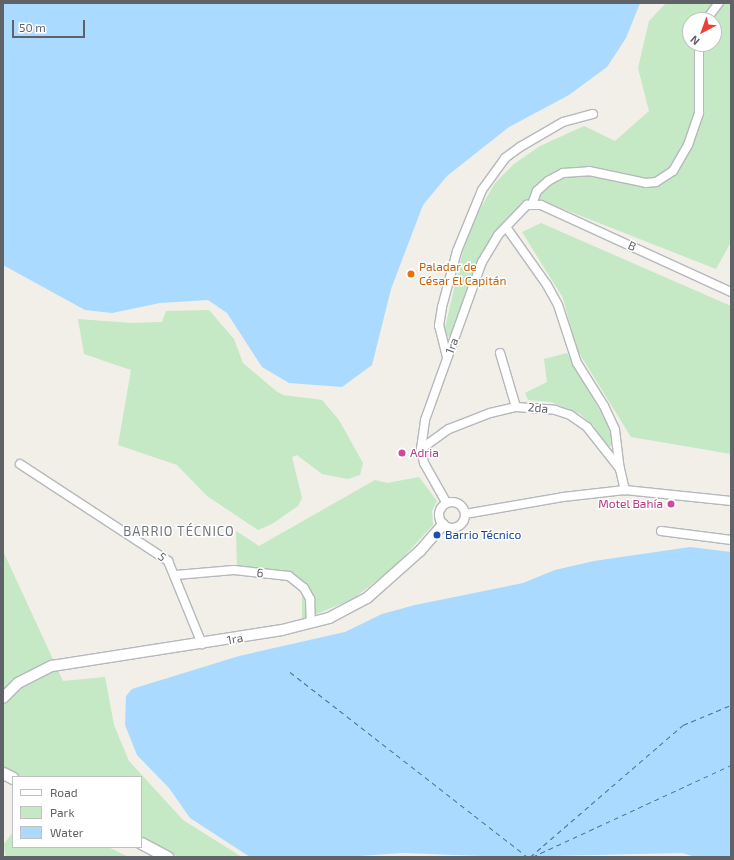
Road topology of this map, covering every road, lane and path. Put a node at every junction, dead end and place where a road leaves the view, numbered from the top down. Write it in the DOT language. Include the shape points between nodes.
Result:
graph roads {
  1 [pos="719,3"];
  2 [pos="712,12"];
  3 [pos="699,52"];
  4 [pos="593,114"];
  5 [pos="532,204"];
  6 [pos="506,227"];
  7 [pos="731,292"];
  8 [pos="500,353"];
  9 [pos="447,357"];
  10 [pos="516,407"];
  11 [pos="420,449"];
  12 [pos="20,464"];
  13 [pos="620,469"];
  14 [pos="625,490"];
  15 [pos="731,501"];
  16 [pos="446,502"];
  17 [pos="465,514"];
  18 [pos="443,525"];
  19 [pos="661,531"];
  20 [pos="731,540"];
  21 [pos="176,576"];
  22 [pos="311,623"];
  23 [pos="202,644"];
  24 [pos="3,698"];
  25 [pos="3,773"];
  26 [pos="12,778"];
  27 [pos="142,844"];
  28 [pos="167,857"];
  1 -- 2 [label="street"];
  3 -- 5 [label="street" via="698,113 688,146 673,170 656,182 646,183 588,171 563,173 537,191"];
  4 -- 9 [label="street" via="563,122 520,147 506,158 482,190 457,251 442,307 439,326"];
  5 -- 6 [label="street, 1ra" via="522,209"];
  5 -- 7 [label="street, B" via="541,205"];
  6 -- 9 [label="street, 1ra" via="482,262"];
  6 -- 13 [label="street" via="558,305 577,363 604,406 615,430"];
  8 -- 10 [label="street"];
  9 -- 11 [label="street, 1ra" via="425,420"];
  10 -- 11 [label="street, 2da" via="465,422"];
  10 -- 13 [label="street, 2da" via="555,410 570,415 587,427"];
  11 -- 16 [label="street, 1ra" via="424,463"];
  12 -- 21 [label="street, 5" via="156,552 168,561"];
  13 -- 14 [label="street, 2da"];
  14 -- 15 [label="street"];
  14 -- 17 [label="street" via="563,497"];
  16 -- 17 [label="street" via="451,501 460,505"];
  16 -- 18 [label="street" via="439,510"];
  17 -- 18 [label="street" via="462,524 458,527 447,528"];
  18 -- 22 [label="street, 1ra" via="420,551 367,598 335,615"];
  19 -- 20 [label="street"];
  21 -- 22 [label="street, 6" via="234,570 289,576 304,588 310,599"];
  21 -- 23 [label="street, 5"];
  22 -- 23 [label="street, 1ra"];
  23 -- 24 [label="street, 1ra" via="52,666 18,683"];
  25 -- 26 [label="main road"];
  27 -- 28 [label="main road"];
}
